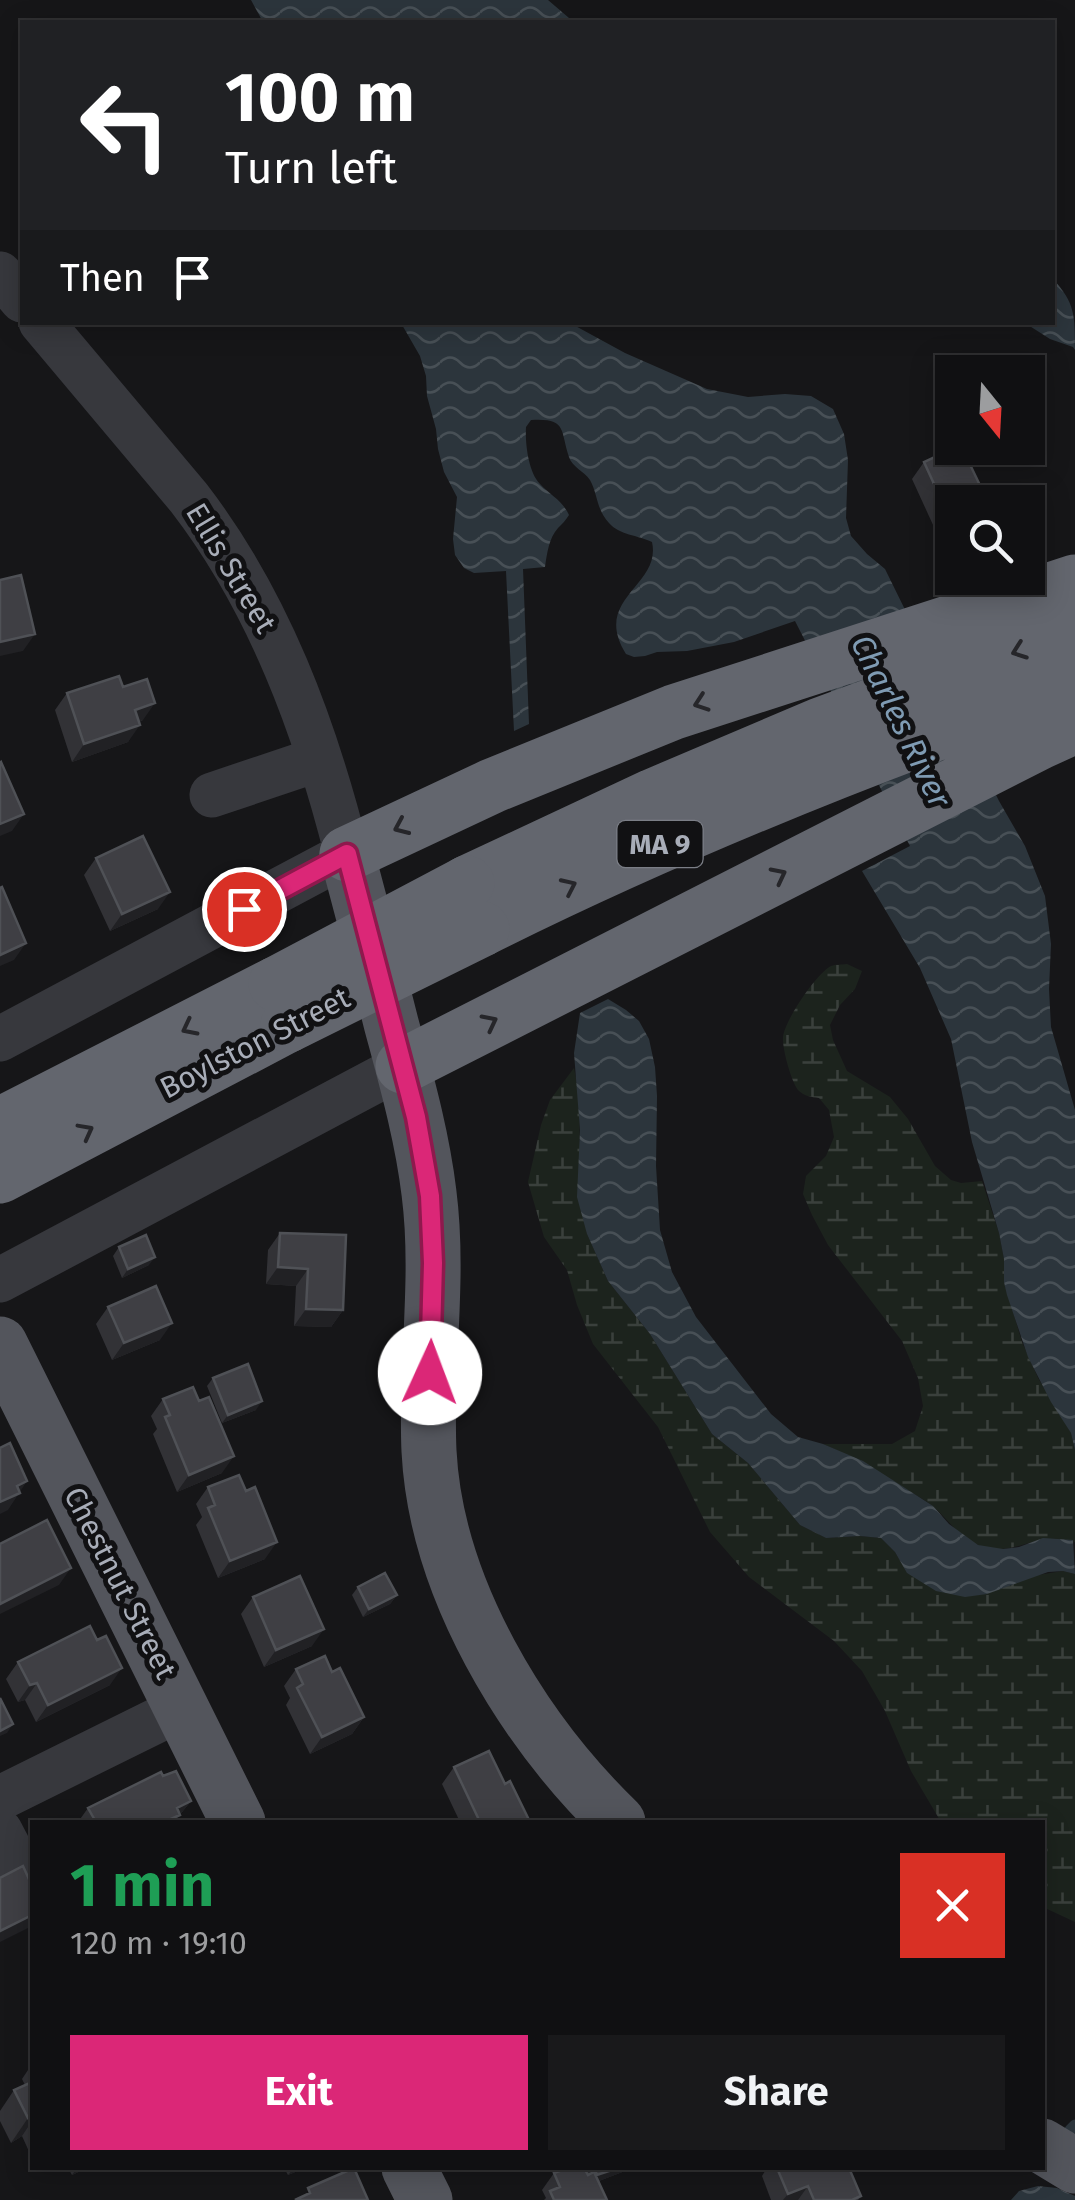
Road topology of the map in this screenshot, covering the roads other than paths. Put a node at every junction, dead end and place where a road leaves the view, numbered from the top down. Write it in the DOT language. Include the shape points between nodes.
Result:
graph roads {
  1 [pos="0,274"];
  2 [pos="20,298"];
  3 [pos="44,325"];
  4 [pos="1075,582"];
  5 [pos="1075,631"];
  6 [pos="1075,683"];
  7 [pos="973,693"];
  8 [pos="1075,726"];
  9 [pos="319,759"];
  10 [pos="212,795"];
  11 [pos="347,854"];
  12 [pos="282,1004"];
  13 [pos="0,1039"];
  14 [pos="403,1066"];
  15 [pos="0,1125"];
  16 [pos="0,1176"];
  17 [pos="0,1280"];
  18 [pos="0,1344"];
  19 [pos="182,1708"];
  20 [pos="0,1798"];
  21 [pos="237,1820"];
  22 [pos="616,1820"];
  23 [pos="0,1831"];
  24 [pos="30,1888"];
  25 [pos="1045,2148"];
  26 [pos="1075,2166"];
  27 [pos="410,2170"];
  28 [pos="425,2200"];
  1 -- 2 [label="street"];
  3 -- 9 [label="street, Ellis Street" via="209,524 274,639"];
  4 -- 7 [label="highway"];
  5 -- 7 [label="highway, MA 9, one-way"];
  6 -- 7 [label="highway, MA 9"];
  7 -- 8 [label="highway"];
  7 -- 11 [label="highway, one-way" via="793,672 591,744"];
  7 -- 12 [label="highway, Boylston Street / MA 9, bridge" via="831,747 663,843 474,906"];
  14 -- 7 [label="highway, one-way" via="871,828"];
  9 -- 10 [label="street"];
  9 -- 11 [label="street, Ellis Street"];
  11 -- 13 [label="street"];
  11 -- 14 [label="main road"];
  12 -- 15 [label="highway, Boylston Street / MA 9, one-way"];
  16 -- 12 [label="highway, Boylston Street / MA 9, one-way"];
  14 -- 17 [label="street"];
  14 -- 22 [label="main road" via="430,1196 429,1451 447,1554 510,1686"];
  18 -- 19 [label="main road, Chestnut Street"];
  19 -- 20 [label="street"];
  19 -- 21 [label="main road, Chestnut Street"];
  23 -- 24 [label="street"];
  25 -- 26 [label="main road"];
  27 -- 28 [label="main road"];
}
